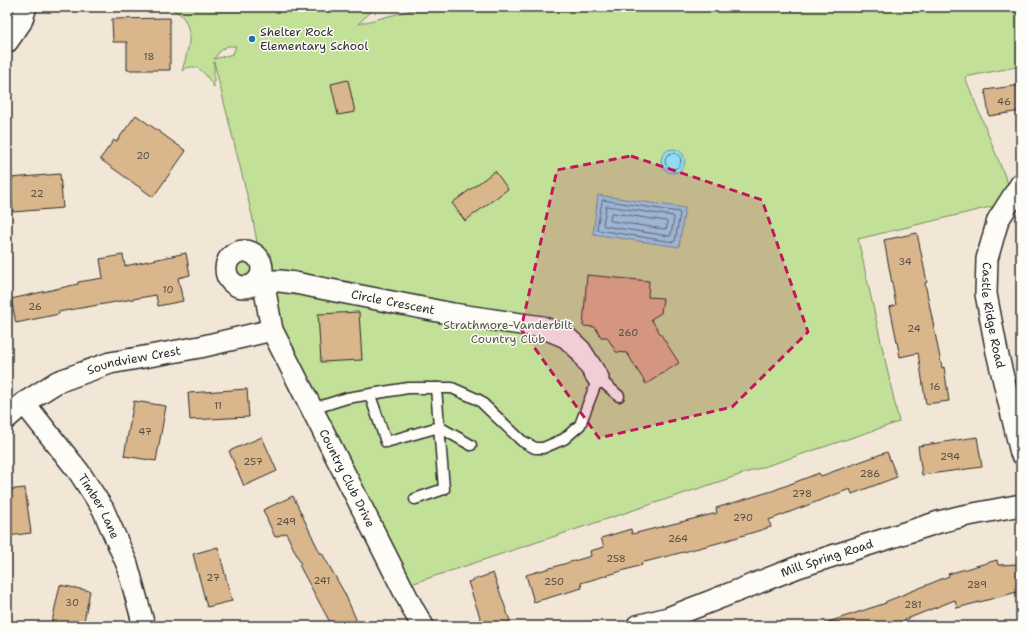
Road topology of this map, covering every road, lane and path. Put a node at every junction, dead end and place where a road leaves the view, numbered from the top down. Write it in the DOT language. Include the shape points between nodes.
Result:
graph roads {
  1 [pos="26,7"];
  2 [pos="7,42"];
  3 [pos="1021,184"];
  4 [pos="272,330"];
  5 [pos="598,378"];
  6 [pos="436,388"];
  7 [pos="370,394"];
  8 [pos="619,396"];
  9 [pos="24,403"];
  10 [pos="312,409"];
  11 [pos="7,418"];
  12 [pos="439,427"];
  13 [pos="471,445"];
  14 [pos="1021,453"];
  15 [pos="415,500"];
  16 [pos="1021,505"];
  17 [pos="144,626"];
  18 [pos="423,626"];
  19 [pos="637,626"];
  1 -- 2 [label="street" via="21,22"];
  3 -- 14 [label="street, Castle Ridge Road" via="998,220 987,259 986,294"];
  4 -- 5 [label="street, Circle Crescent" via="262,277 453,314 542,327 566,337 580,350"];
  4 -- 9 [label="street, Soundview Crest" via="200,347 110,363 57,382"];
  4 -- 10 [label="street, Country Club Drive"];
  5 -- 6 [label="lane" via="580,425 564,439 543,448 535,448 522,442 479,400 452,388"];
  5 -- 8 [label="lane"];
  6 -- 7 [label="lane" via="408,388"];
  6 -- 12 [label="lane"];
  7 -- 10 [label="lane"];
  7 -- 12 [label="lane" via="386,442"];
  9 -- 11 [label="street, Soundview Crest"];
  9 -- 17 [label="street, Timber Lane" via="79,472 103,509 127,564"];
  10 -- 18 [label="street, Country Club Drive"];
  12 -- 13 [label="lane"];
  12 -- 15 [label="lane" via="444,489"];
  16 -- 19 [label="street, Mill Spring Road" via="939,522 798,567 668,618"];
}
